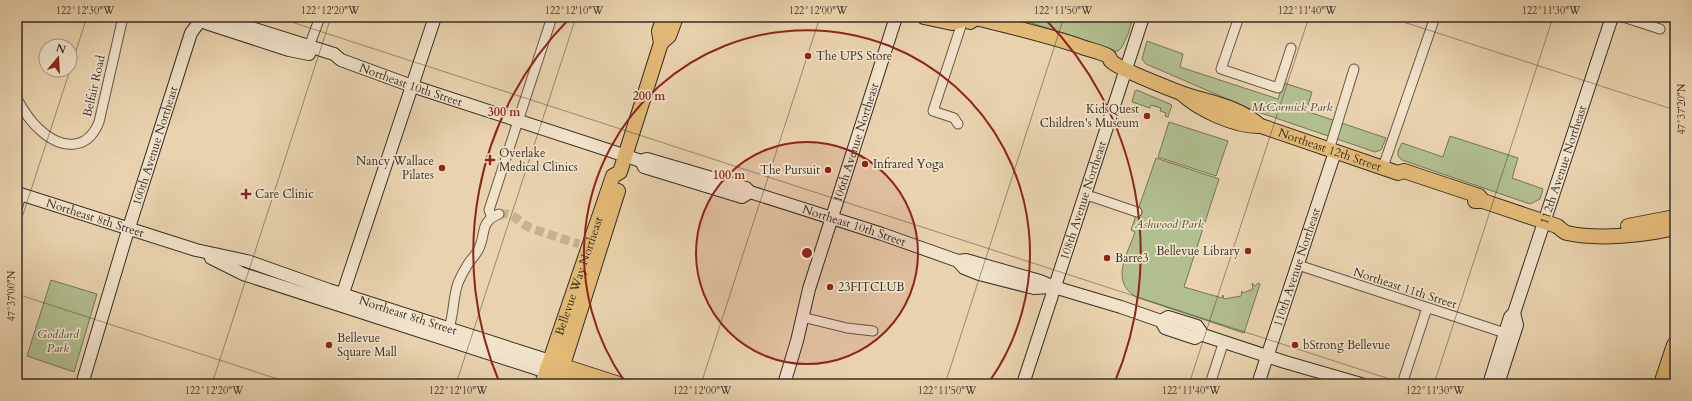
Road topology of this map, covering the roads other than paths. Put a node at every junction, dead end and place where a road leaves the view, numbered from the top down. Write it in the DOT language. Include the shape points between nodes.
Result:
graph roads {
  1 [pos="123,17"];
  2 [pos="320,17"];
  3 [pos="435,17"];
  4 [pos="552,17"];
  5 [pos="664,17"];
  6 [pos="676,17"];
  7 [pos="896,17"];
  8 [pos="924,17"];
  9 [pos="1143,17"];
  10 [pos="1239,17"];
  11 [pos="1435,17"];
  12 [pos="1612,17"];
  13 [pos="1623,17"];
  14 [pos="964,19"];
  15 [pos="204,20"];
  16 [pos="1660,29"];
  17 [pos="661,43"];
  18 [pos="1291,48"];
  19 [pos="308,50"];
  20 [pos="1354,69"];
  21 [pos="1126,70"];
  22 [pos="412,86"];
  23 [pos="17,99"];
  24 [pos="518,121"];
  25 [pos="958,124"];
  26 [pos="1332,150"];
  27 [pos="625,156"];
  28 [pos="641,161"];
  29 [pos="1383,167"];
  30 [pos="620,172"];
  31 [pos="750,192"];
  32 [pos="19,194"];
  33 [pos="1085,196"];
  34 [pos="17,209"];
  35 [pos="1137,212"];
  36 [pos="1675,217"];
  37 [pos="831,218"];
  38 [pos="1544,222"];
  39 [pos="1559,227"];
  40 [pos="1675,228"];
  41 [pos="128,229"];
  42 [pos="196,250"];
  43 [pos="1298,265"];
  44 [pos="256,278"];
  45 [pos="313,284"];
  46 [pos="1054,287"];
  47 [pos="341,299"];
  48 [pos="1427,308"];
  49 [pos="1514,313"];
  50 [pos="802,317"];
  51 [pos="449,328"];
  52 [pos="873,331"];
  53 [pos="1505,333"];
  54 [pos="1224,341"];
  55 [pos="1675,345"];
  56 [pos="1268,356"];
  57 [pos="553,374"];
  58 [pos="82,384"];
  59 [pos="577,384"];
  60 [pos="619,384"];
  61 [pos="784,384"];
  62 [pos="1023,384"];
  63 [pos="1210,384"];
  64 [pos="1258,384"];
  65 [pos="1361,384"];
  66 [pos="1402,384"];
  67 [pos="1489,384"];
  68 [pos="1498,384"];
  69 [pos="1662,384"];
  1 -- 23 [label="street, Belfair Road" via="99,122 92,135 85,141 74,144 51,139 32,122"];
  2 -- 19 [label="street"];
  3 -- 22 [label="main road"];
  4 -- 24 [label="street"];
  5 -- 17 [label="main road, Bellevue Way Northeast" via="659,31"];
  6 -- 17 [label="main road, Bellevue Way Northeast" via="669,36"];
  7 -- 37 [label="main road, 106th Avenue Northeast"];
  8 -- 14 [label="main road, Northeast 12th Street" via="952,23"];
  9 -- 21 [label="main road, 108th Avenue Northeast"];
  10 -- 18 [label="street" via="1221,69 1278,88"];
  11 -- 29 [label="street"];
  12 -- 38 [label="main road, 112th Avenue Northeast"];
  13 -- 16 [label="street"];
  14 -- 21 [label="main road, Northeast 12th Street" via="976,18 1038,33 1108,56 1112,62"];
  14 -- 25 [label="street" via="933,110 954,118"];
  15 -- 19 [label="main road, Northeast 10th Street" via="220,20 248,27"];
  15 -- 41 [label="main road, 100th Avenue Northeast" via="191,33"];
  17 -- 27 [label="main road, Bellevue Way Northeast"];
  19 -- 22 [label="main road, Northeast 10th Street" via="334,54 341,60"];
  20 -- 26 [label="street"];
  21 -- 26 [label="main road, Northeast 12th Street" via="1181,93 1196,105 1234,122 1249,127 1261,126"];
  21 -- 33 [label="main road, 108th Avenue Northeast"];
  22 -- 24 [label="main road, Northeast 10th Street"];
  22 -- 47 [label="main road"];
  24 -- 27 [label="main road, Northeast 10th Street"];
  24 -- 51 [label="street" via="489,210 495,215 484,227 479,249 459,282"];
  26 -- 29 [label="main road, Northeast 12th Street"];
  26 -- 43 [label="main road, 110th Avenue Northeast"];
  27 -- 28 [label="main road, Northeast 10th Street"];
  27 -- 30 [label="main road, Bellevue Way Northeast"];
  28 -- 31 [label="main road, Northeast 10th Street" via="648,159 746,188"];
  28 -- 31 [label="main road, Northeast 10th Street" via="644,167 742,197"];
  29 -- 38 [label="main road, Northeast 12th Street" via="1398,173 1404,170"];
  30 -- 57 [label="main road, Bellevue Way Northeast" via="623,178"];
  30 -- 57 [label="main road, Bellevue Way Northeast" via="613,176 584,245"];
  31 -- 37 [label="main road, Northeast 10th Street"];
  32 -- 34 [label="street"];
  32 -- 41 [label="main road, Northeast 8th Street"];
  33 -- 35 [label="street"];
  33 -- 46 [label="main road, 108th Avenue Northeast"];
  36 -- 39 [label="main road, Northeast 12th Street" via="1631,226 1568,224"];
  37 -- 46 [label="main road, Northeast 10th Street" via="958,261 966,260"];
  37 -- 50 [label="main road, 106th Avenue Northeast"];
  38 -- 39 [label="main road, Northeast 12th Street"];
  38 -- 49 [label="main road, 112th Avenue Northeast"];
  39 -- 40 [label="main road, Northeast 12th Street" via="1565,233 1603,236"];
  41 -- 42 [label="main road, Northeast 8th Street"];
  41 -- 58 [label="main road, 100th Avenue Northeast"];
  42 -- 44 [label="main road, Northeast 8th Street"];
  42 -- 45 [label="main road, Northeast 8th Street" via="247,261"];
  43 -- 48 [label="street, Northeast 11th Street"];
  43 -- 56 [label="main road, 110th Avenue Northeast"];
  44 -- 45 [label="main road" via="264,273 306,286"];
  44 -- 47 [label="main road, Northeast 8th Street"];
  45 -- 47 [label="main road, Northeast 8th Street"];
  46 -- 54 [label="main road, Northeast 10th Street" via="1161,321 1168,317 1197,326 1203,334"];
  46 -- 62 [label="main road, 108th Avenue Northeast"];
  47 -- 51 [label="main road, Northeast 8th Street"];
  47 -- 57 [label="main road, Northeast 8th Street"];
  48 -- 53 [label="street, Northeast 11th Street"];
  48 -- 66 [label="street"];
  49 -- 53 [label="main road, 112th Avenue Northeast" via="1510,317"];
  49 -- 68 [label="main road, 112th Avenue Northeast" via="1517,325"];
  50 -- 52 [label="street"];
  50 -- 61 [label="main road, 106th Avenue Northeast"];
  51 -- 57 [label="main road, Northeast 8th Street"];
  53 -- 67 [label="main road, 112th Avenue Northeast"];
  54 -- 56 [label="main road, Northeast 10th Street"];
  54 -- 63 [label="street"];
  55 -- 69 [label="highway"];
  56 -- 64 [label="main road, 110th Avenue Northeast"];
  56 -- 65 [label="main road, Northeast 10th Street"];
  57 -- 59 [label="main road, Northeast 8th Street"];
  57 -- 60 [label="main road, Northeast 8th Street"];
}
